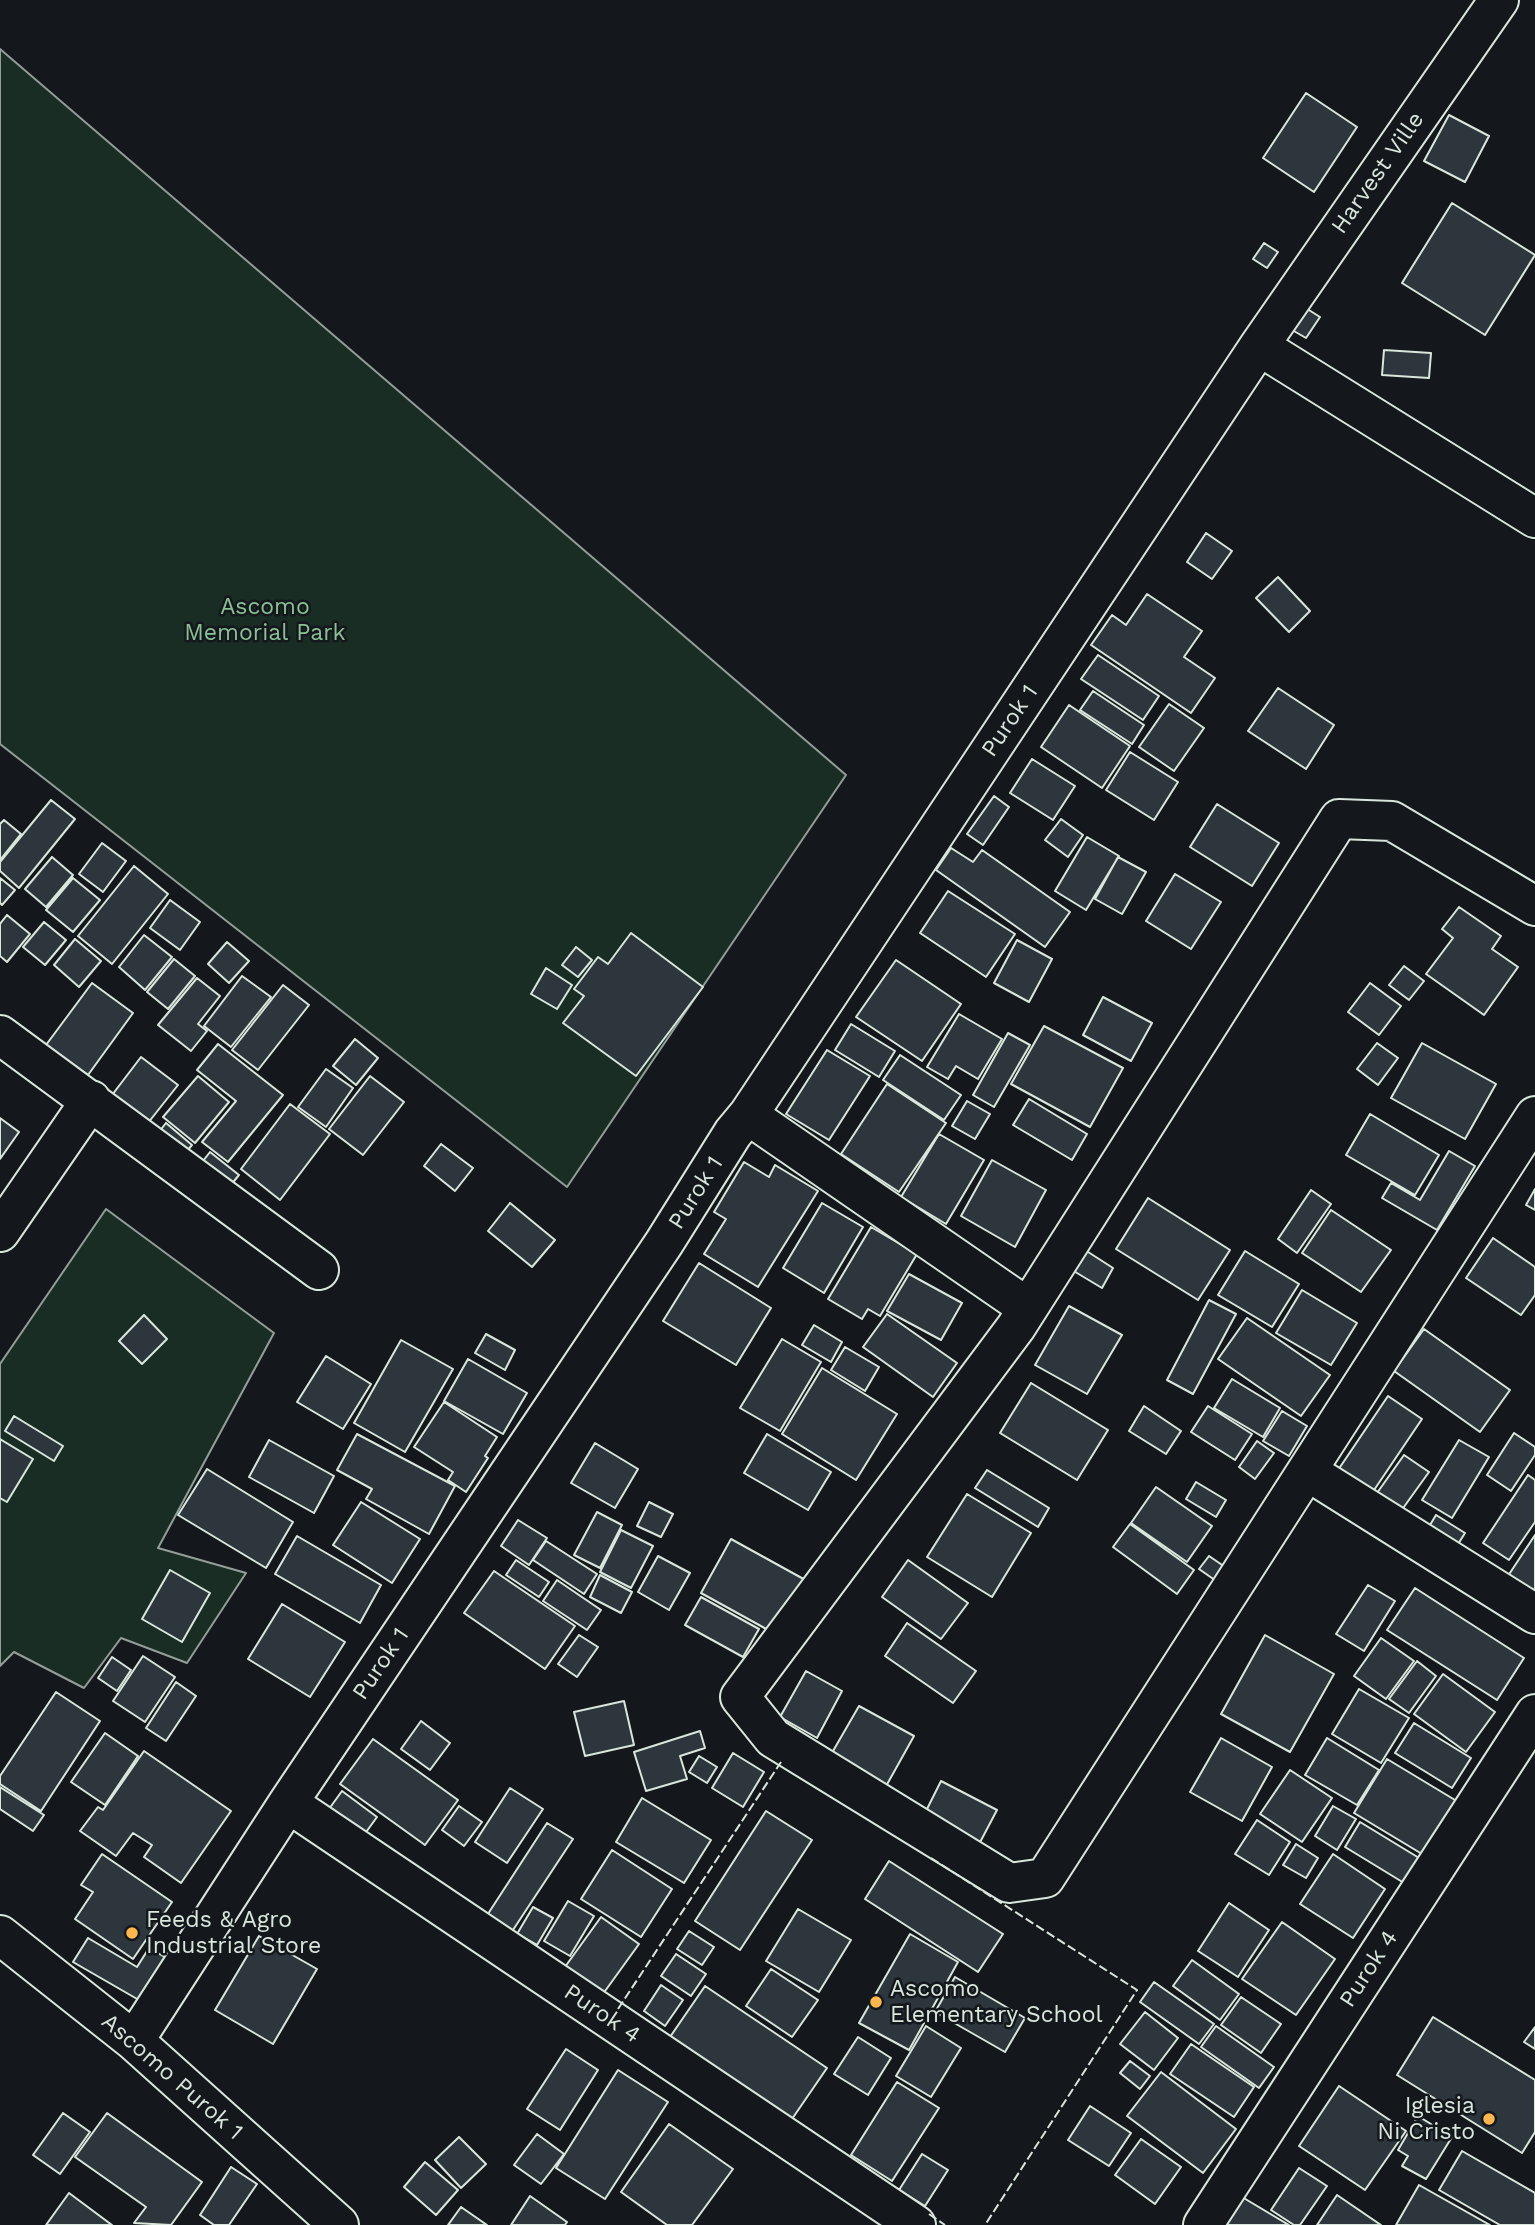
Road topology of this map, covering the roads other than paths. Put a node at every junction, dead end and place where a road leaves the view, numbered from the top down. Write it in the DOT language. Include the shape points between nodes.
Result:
graph roads {
  1 [pos="1499,0"];
  2 [pos="1259,346"];
  3 [pos="1535,518"];
  4 [pos="1535,906"];
  5 [pos="0,1035"];
  6 [pos="91,1100"];
  7 [pos="748,1115"];
  8 [pos="1535,1116"];
  9 [pos="0,1232"];
  10 [pos="319,1269"];
  11 [pos="1028,1308"];
  12 [pos="1307,1471"];
  13 [pos="1535,1614"];
  14 [pos="1535,1714"];
  15 [pos="288,1803"];
  16 [pos="0,1935"];
  17 [pos="134,2041"];
  18 [pos="339,2225"];
  19 [pos="916,2225"];
  20 [pos="1203,2225"];
  1 -- 2 [label="street, Harvest Ville"];
  2 -- 3 [label="street"];
  2 -- 7 [label="street, Purok 1"];
  4 -- 11 [label="street" via="1392,821 1339,819"];
  5 -- 6 [label="street"];
  6 -- 9 [label="street"];
  6 -- 10 [label="street"];
  7 -- 11 [label="street"];
  7 -- 15 [label="street, Purok 1"];
  8 -- 12 [label="street"];
  11 -- 12 [label="street" via="740,1697 773,1738 1009,1883 1045,1878"];
  12 -- 13 [label="street"];
  14 -- 20 [label="street, Purok 4"];
  15 -- 17 [label="street, Purok 1"];
  15 -- 19 [label="street, Purok 4"];
  16 -- 17 [label="street, Ascomo Purok 1"];
  17 -- 18 [label="street, Ascomo Purok 1"];
}
